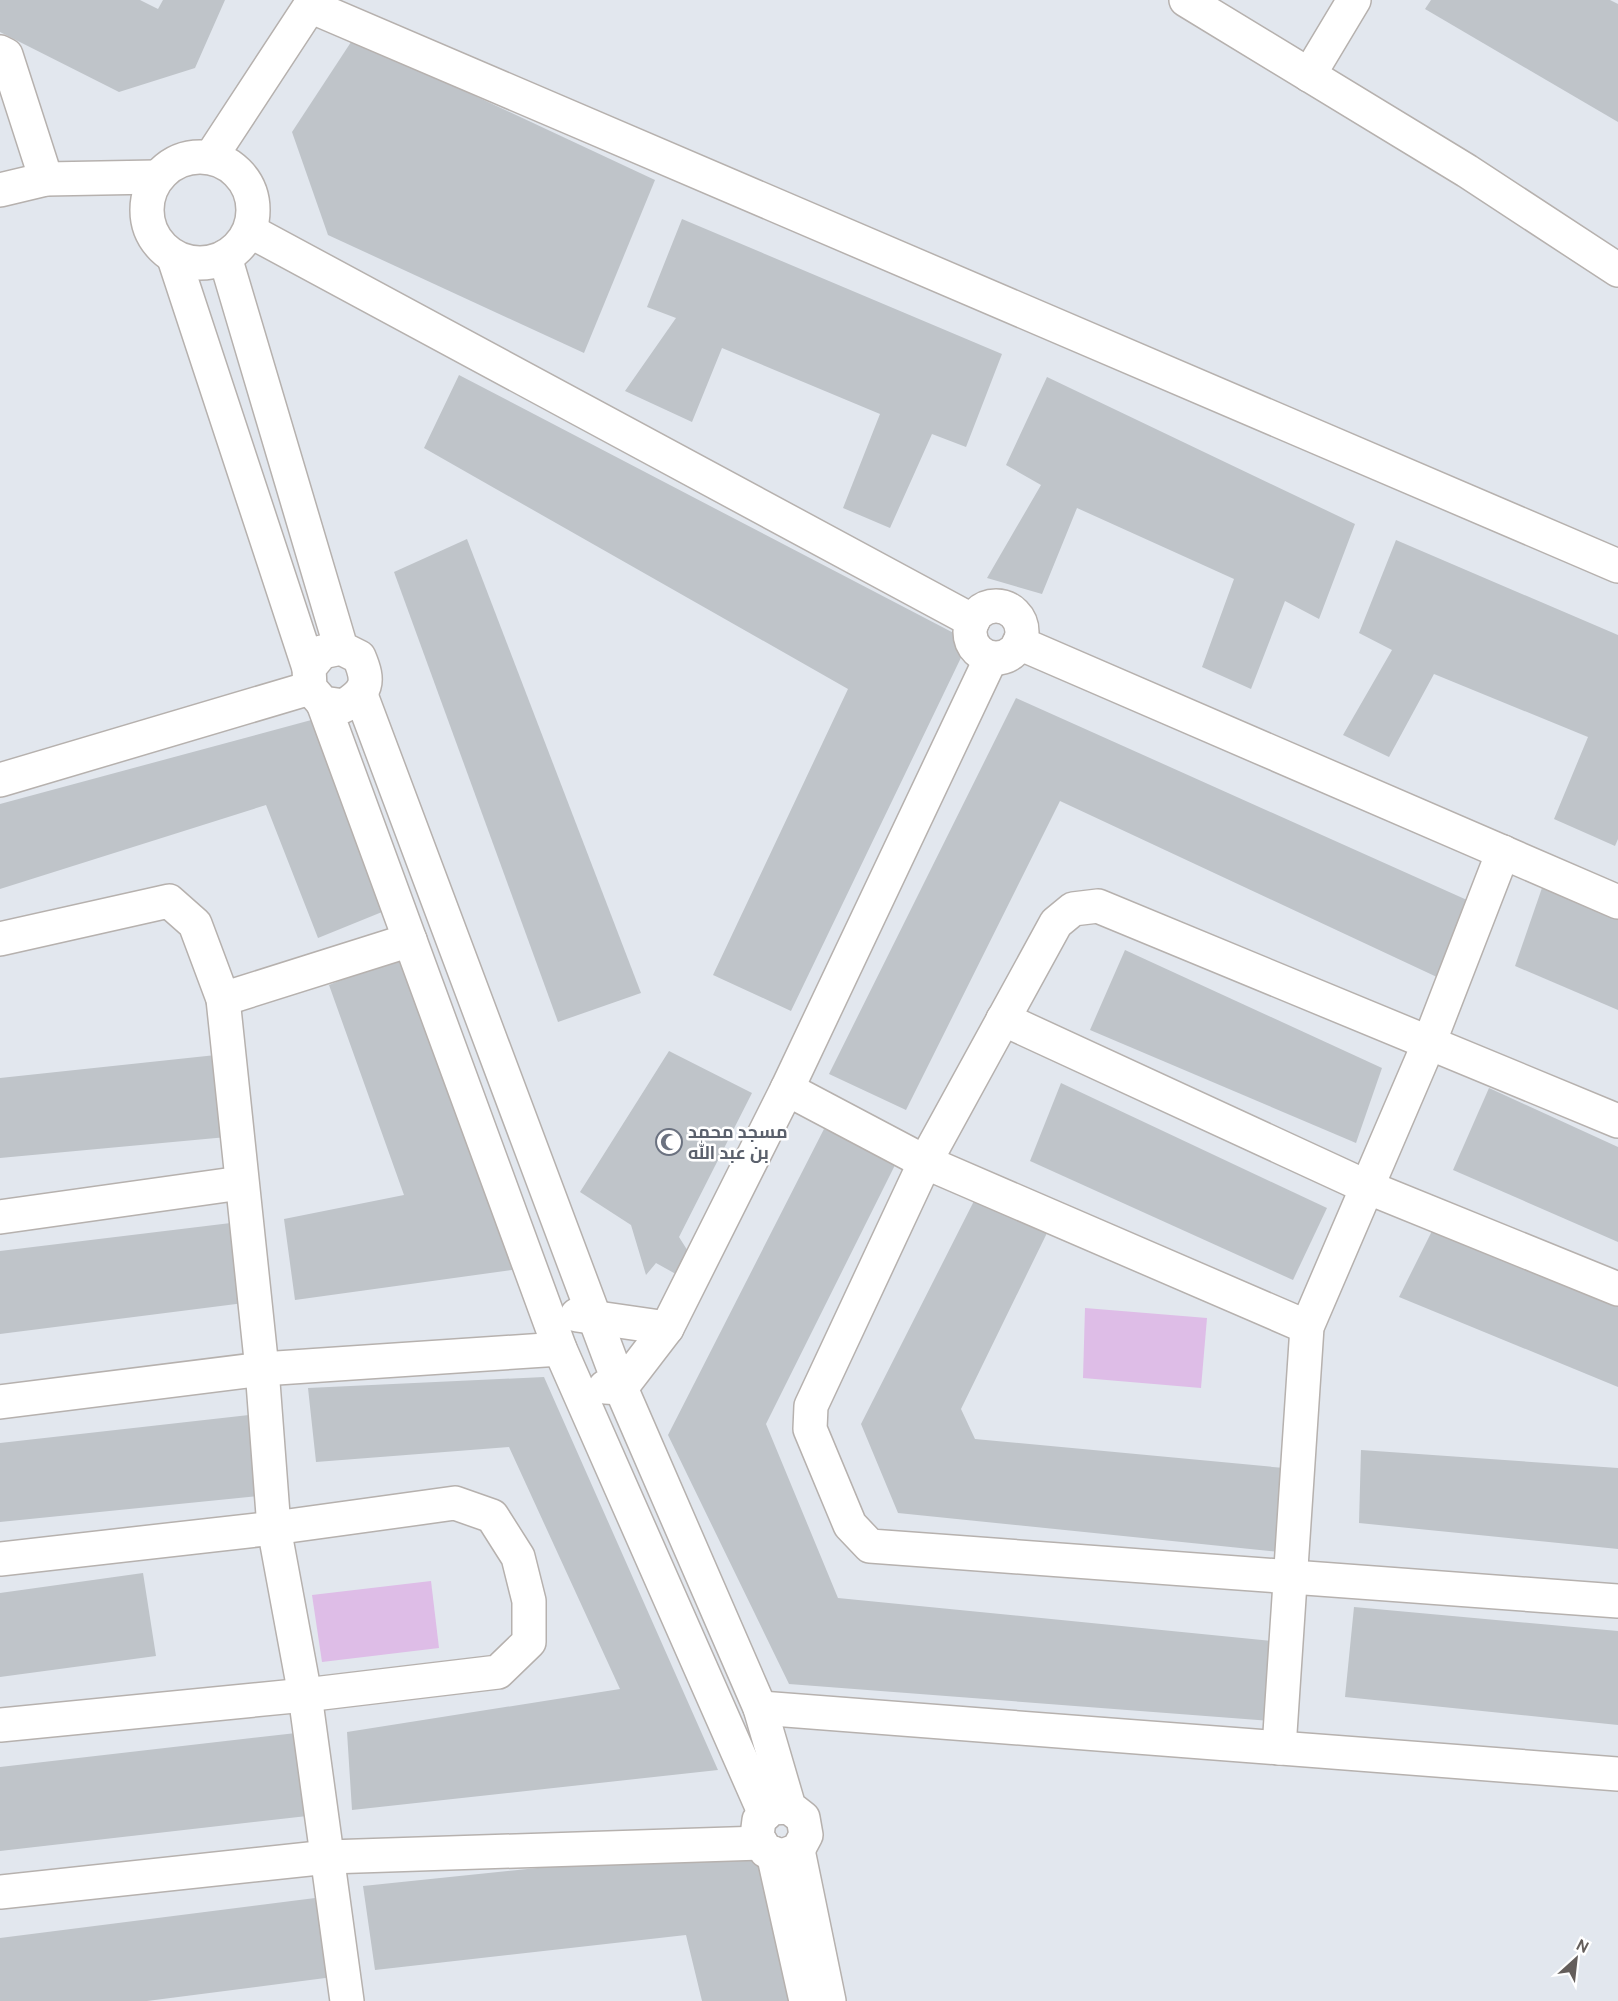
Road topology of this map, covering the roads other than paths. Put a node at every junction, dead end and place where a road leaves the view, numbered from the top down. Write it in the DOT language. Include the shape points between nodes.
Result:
graph roads {
  1 [pos="1186,0"];
  2 [pos="1354,0"];
  3 [pos="303,3"];
  4 [pos="0,52"];
  5 [pos="1309,75"];
  6 [pos="212,157"];
  7 [pos="156,177"];
  8 [pos="46,179"];
  9 [pos="0,190"];
  10 [pos="250,231"];
  11 [pos="225,257"];
  12 [pos="174,258"];
  13 [pos="1618,270"];
  14 [pos="1618,566"];
  15 [pos="972,621"];
  16 [pos="1019,643"];
  17 [pos="341,648"];
  18 [pos="990,658"];
  19 [pos="314,687"];
  20 [pos="361,695"];
  21 [pos="0,780"];
  22 [pos="1503,852"];
  23 [pos="1618,902"];
  24 [pos="0,939"];
  25 [pos="410,940"];
  26 [pos="223,999"];
  27 [pos="1003,1019"];
  28 [pos="1429,1043"];
  29 [pos="787,1089"];
  30 [pos="1618,1121"];
  31 [pos="925,1162"];
  32 [pos="241,1183"];
  33 [pos="1367,1186"];
  34 [pos="0,1217"];
  35 [pos="1618,1289"];
  36 [pos="546,1314"];
  37 [pos="595,1315"];
  38 [pos="1307,1327"];
  39 [pos="667,1328"];
  40 [pos="560,1349"];
  41 [pos="262,1369"];
  42 [pos="576,1384"];
  43 [pos="621,1388"];
  44 [pos="0,1402"];
  45 [pos="274,1528"];
  46 [pos="0,1559"];
  47 [pos="1292,1577"];
  48 [pos="1618,1601"];
  49 [pos="305,1695"];
  50 [pos="760,1708"];
  51 [pos="0,1725"];
  52 [pos="1279,1748"];
  53 [pos="1618,1774"];
  54 [pos="777,1833"];
  55 [pos="328,1857"];
  56 [pos="0,1892"];
  57 [pos="347,2001"];
  58 [pos="806,2001"];
  59 [pos="829,2001"];
  1 -- 5 [label="street"];
  2 -- 5 [label="street"];
  3 -- 6 [label="street"];
  3 -- 14 [label="street"];
  4 -- 8 [label="street" via="6,55"];
  5 -- 13 [label="street" via="1467,171"];
  6 -- 7 [label="street" via="181,159"];
  6 -- 10 [label="street" via="238,171 253,198"];
  7 -- 8 [label="street"];
  7 -- 12 [label="street" via="145,207 153,236"];
  8 -- 9 [label="street"];
  10 -- 11 [label="street" via="233,254"];
  10 -- 15 [label="street"];
  11 -- 12 [label="street" via="205,264"];
  11 -- 17 [label="street"];
  12 -- 19 [label="street"];
  15 -- 16 [label="street" via="989,607 1012,612 1022,632"];
  15 -- 18 [label="street" via="972,644"];
  16 -- 18 [label="street" via="1002,658"];
  16 -- 22 [label="street"];
  17 -- 19 [label="street" via="321,652"];
  17 -- 20 [label="street" via="359,657 367,676"];
  18 -- 29 [label="street"];
  19 -- 20 [label="street" via="344,706"];
  19 -- 21 [label="street"];
  19 -- 25 [label="street"];
  20 -- 37 [label="street"];
  22 -- 23 [label="street"];
  22 -- 28 [label="street"];
  24 -- 26 [label="street" via="169,901 195,924"];
  25 -- 26 [label="street"];
  25 -- 36 [label="street"];
  26 -- 32 [label="street"];
  27 -- 28 [label="street" via="1056,923 1073,909 1098,906"];
  27 -- 31 [label="street"];
  27 -- 33 [label="street"];
  28 -- 30 [label="street"];
  28 -- 33 [label="street"];
  29 -- 31 [label="street"];
  29 -- 39 [label="street"];
  31 -- 38 [label="street"];
  31 -- 47 [label="street" via="811,1406 810,1429 850,1525 870,1546"];
  32 -- 34 [label="street"];
  32 -- 41 [label="street"];
  33 -- 35 [label="street"];
  33 -- 38 [label="street"];
  36 -- 37 [label="street"];
  36 -- 40 [label="street"];
  37 -- 39 [label="street"];
  37 -- 43 [label="street"];
  38 -- 47 [label="street"];
  39 -- 43 [label="street"];
  40 -- 41 [label="street"];
  40 -- 42 [label="street"];
  41 -- 44 [label="street"];
  41 -- 45 [label="street"];
  42 -- 43 [label="street"];
  42 -- 54 [label="street"];
  43 -- 50 [label="street"];
  45 -- 46 [label="street"];
  45 -- 49 [label="street"];
  45 -- 49 [label="street" via="455,1503 492,1516 518,1557 530,1601 529,1642 498,1672"];
  47 -- 48 [label="street"];
  47 -- 52 [label="street"];
  49 -- 51 [label="street"];
  49 -- 55 [label="street"];
  50 -- 52 [label="street"];
  50 -- 54 [label="street"];
  52 -- 53 [label="street"];
  54 -- 55 [label="street"];
  54 -- 58 [label="street"];
  54 -- 59 [label="street"];
  55 -- 56 [label="street"];
  55 -- 57 [label="street"];
}
